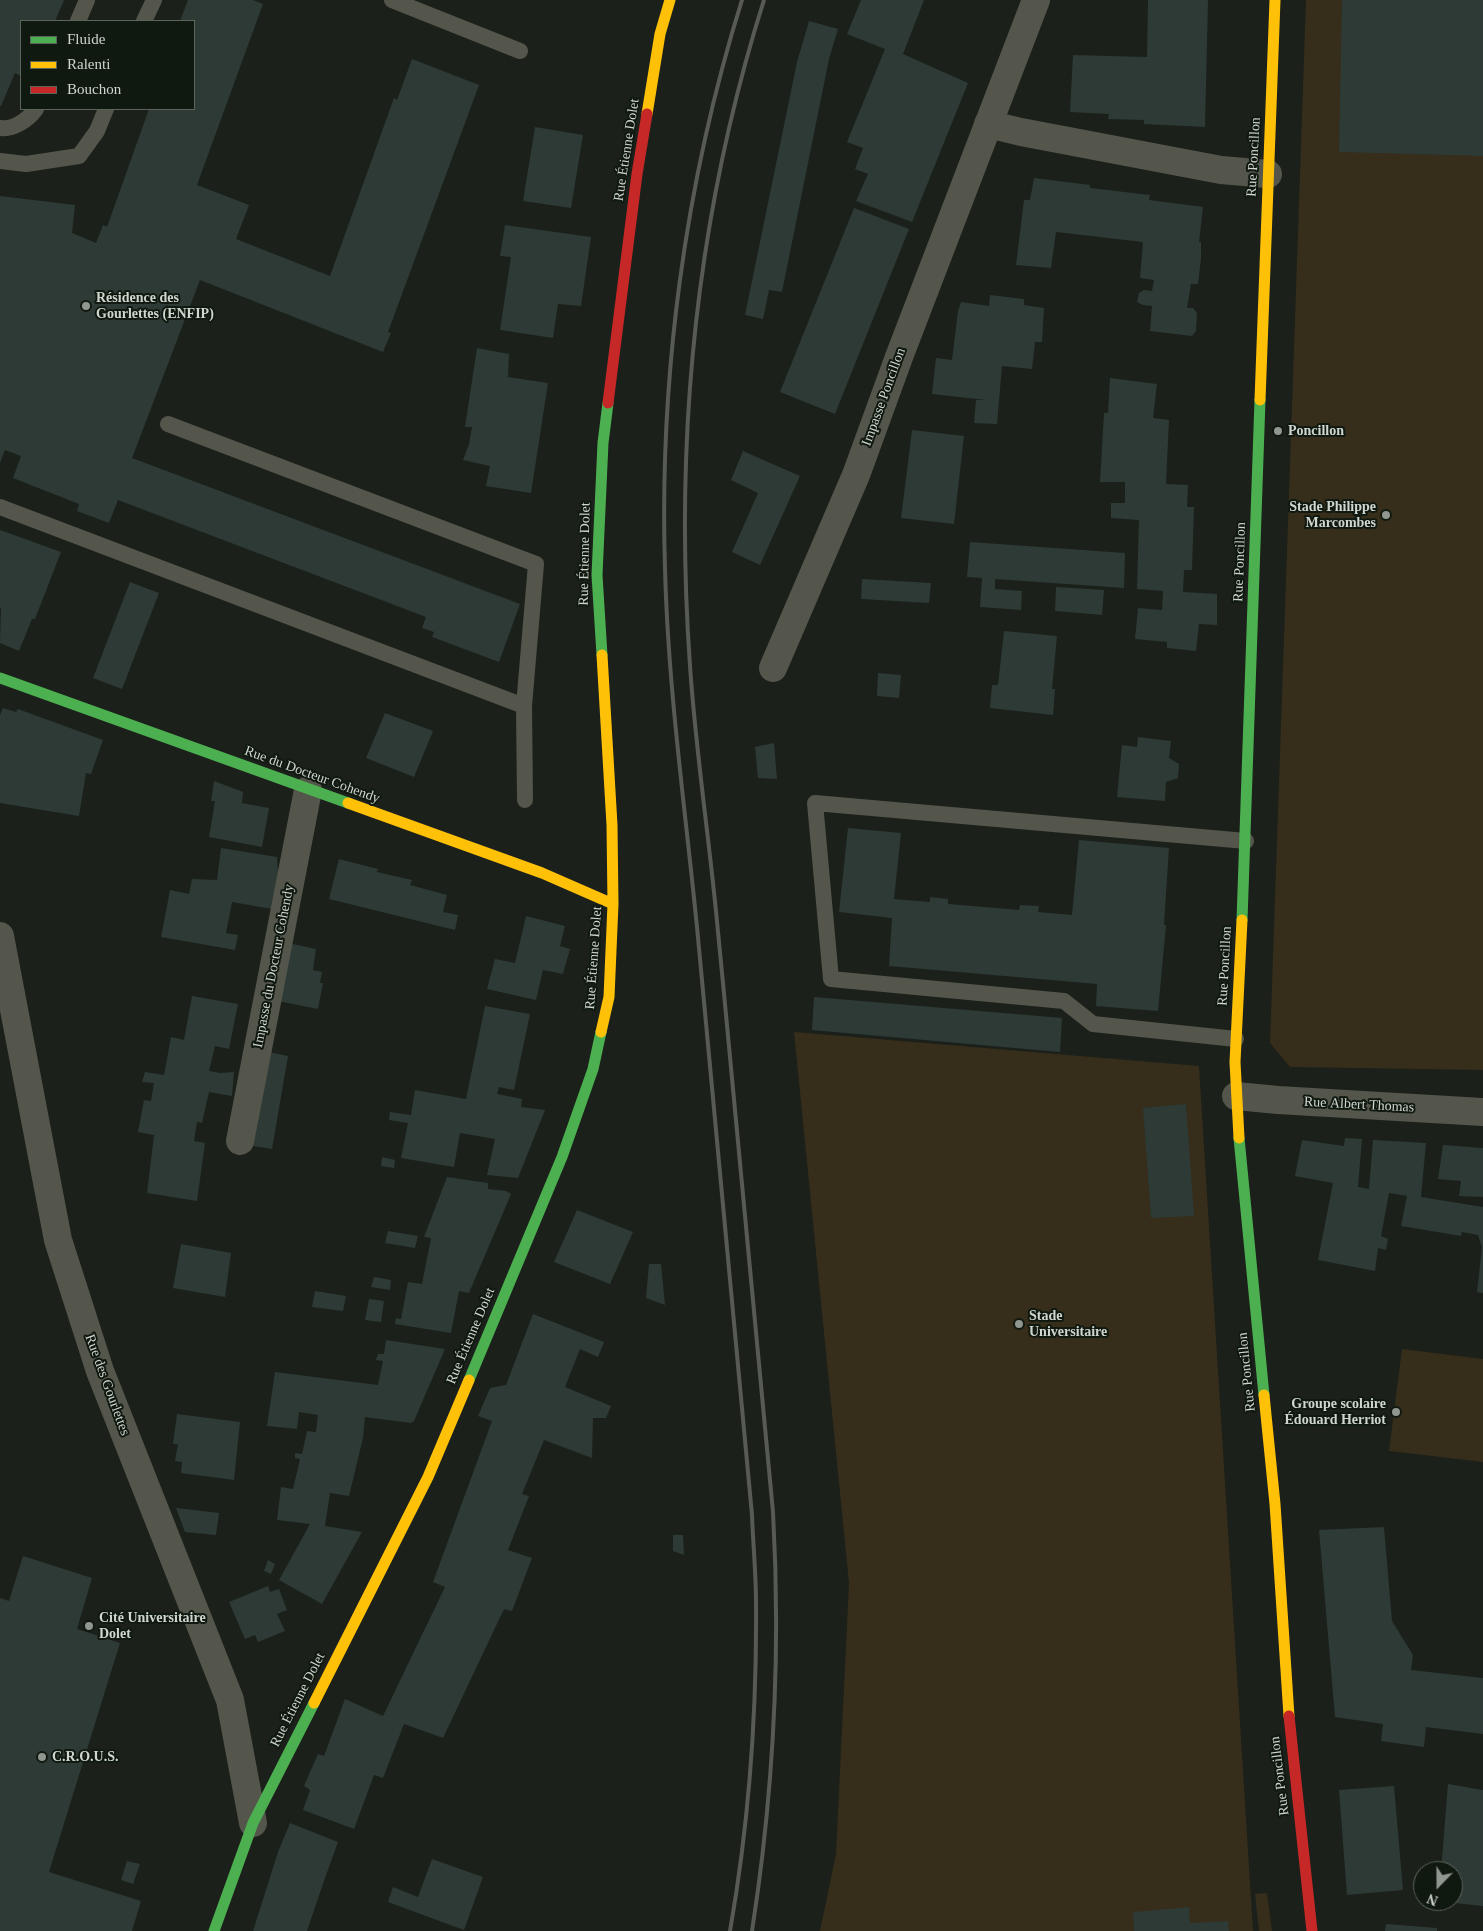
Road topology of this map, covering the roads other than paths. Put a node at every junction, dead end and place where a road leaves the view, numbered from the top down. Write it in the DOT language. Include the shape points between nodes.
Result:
graph roads {
  1 [pos="87,0"];
  2 [pos="154,0"];
  3 [pos="392,0"];
  4 [pos="670,0"];
  5 [pos="1036,0"];
  6 [pos="1276,0"];
  7 [pos="78,20"];
  8 [pos="144,20"];
  9 [pos="520,51"];
  10 [pos="35,110"];
  11 [pos="106,110"];
  12 [pos="988,124"];
  13 [pos="0,128"];
  14 [pos="0,161"];
  15 [pos="1268,174"];
  16 [pos="168,424"];
  17 [pos="0,507"];
  18 [pos="773,668"];
  19 [pos="0,678"];
  20 [pos="524,706"];
  21 [pos="308,790"];
  22 [pos="525,800"];
  23 [pos="1246,841"];
  24 [pos="613,904"];
  25 [pos="0,936"];
  26 [pos="1236,1039"];
  27 [pos="1236,1096"];
  28 [pos="1483,1112"];
  29 [pos="240,1141"];
  30 [pos="253,1823"];
  31 [pos="214,1931"];
  32 [pos="1312,1931"];
  1 -- 7 [label="lane"];
  2 -- 8 [label="lane"];
  3 -- 9 [label="lane"];
  4 -- 24 [label="street, Rue Étienne Dolet" via="660,34 637,174 603,443 598,575 612,825"];
  5 -- 12 [label="street, Impasse Poncillon"];
  6 -- 15 [label="street, Rue Poncillon"];
  10 -- 13 [label="lane" via="8,129"];
  11 -- 14 [label="lane" via="97,131 79,156 26,164"];
  12 -- 15 [label="street" via="1221,170"];
  12 -- 18 [label="street, Impasse Poncillon" via="856,475"];
  15 -- 23 [label="street, Rue Poncillon"];
  16 -- 20 [label="lane" via="536,564"];
  17 -- 20 [label="lane"];
  19 -- 21 [label="street, Rue du Docteur Cohendy"];
  20 -- 22 [label="lane"];
  21 -- 24 [label="street, Rue du Docteur Cohendy" via="542,873"];
  21 -- 29 [label="street, Impasse du Docteur Cohendy"];
  23 -- 26 [label="street, Rue Poncillon"];
  23 -- 26 [label="lane" via="815,803 831,979 1064,1001 1094,1024"];
  24 -- 30 [label="street, Rue Étienne Dolet" via="609,997 593,1069 562,1157 428,1477"];
  25 -- 30 [label="street, Rue des Gourlettes" via="58,1240 100,1371 230,1700"];
  26 -- 27 [label="street, Rue Poncillon"];
  27 -- 28 [label="street, Rue Albert Thomas"];
  27 -- 32 [label="street, Rue Poncillon" via="1275,1504 1291,1740"];
  30 -- 31 [label="street, Rue Étienne Dolet"];
}
